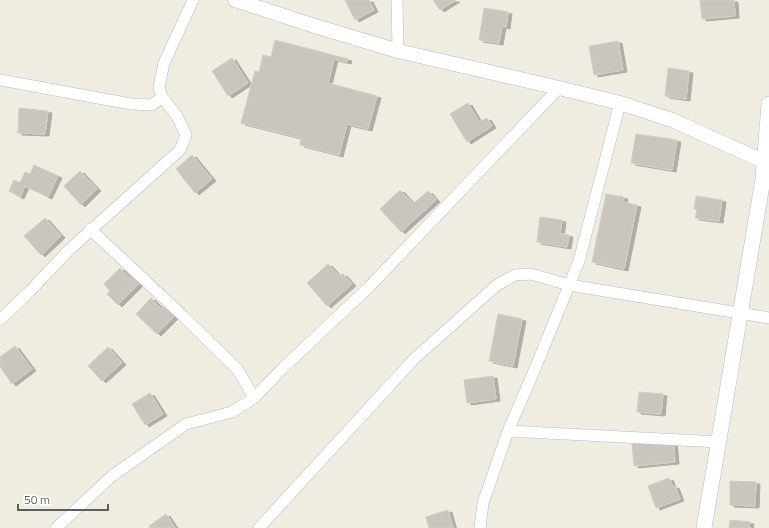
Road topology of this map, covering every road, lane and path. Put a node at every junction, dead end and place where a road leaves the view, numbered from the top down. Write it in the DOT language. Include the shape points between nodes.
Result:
graph roads {
  1 [pos="193,0"];
  2 [pos="235,0"];
  3 [pos="397,0"];
  4 [pos="253,3"];
  5 [pos="398,51"];
  6 [pos="0,80"];
  7 [pos="559,88"];
  8 [pos="162,97"];
  9 [pos="620,103"];
  10 [pos="769,104"];
  11 [pos="767,162"];
  12 [pos="90,229"];
  13 [pos="569,285"];
  14 [pos="740,314"];
  15 [pos="769,318"];
  16 [pos="0,320"];
  17 [pos="254,398"];
  18 [pos="508,431"];
  19 [pos="719,442"];
  20 [pos="56,528"];
  21 [pos="259,528"];
  22 [pos="480,528"];
  23 [pos="704,528"];
  1 -- 8 [label="street" via="164,63 158,87"];
  2 -- 4 [label="street"];
  3 -- 5 [label="street"];
  4 -- 5 [label="street" via="315,26"];
  5 -- 7 [label="street"];
  6 -- 8 [label="street" via="131,104 152,105"];
  7 -- 9 [label="street"];
  7 -- 17 [label="street" via="370,286"];
  8 -- 12 [label="street" via="178,116 186,135 180,150"];
  9 -- 11 [label="street" via="672,120"];
  9 -- 13 [label="street" via="579,261"];
  10 -- 11 [label="main road"];
  11 -- 14 [label="main road"];
  12 -- 16 [label="street"];
  12 -- 17 [label="street" via="238,370"];
  13 -- 14 [label="street"];
  13 -- 18 [label="street"];
  13 -- 21 [label="street" via="531,274 515,275 497,284 414,359"];
  14 -- 15 [label="street"];
  14 -- 19 [label="main road"];
  17 -- 20 [label="street" via="232,412 186,424 112,476"];
  18 -- 19 [label="street"];
  18 -- 22 [label="street" via="482,503"];
  19 -- 23 [label="main road"];
}
